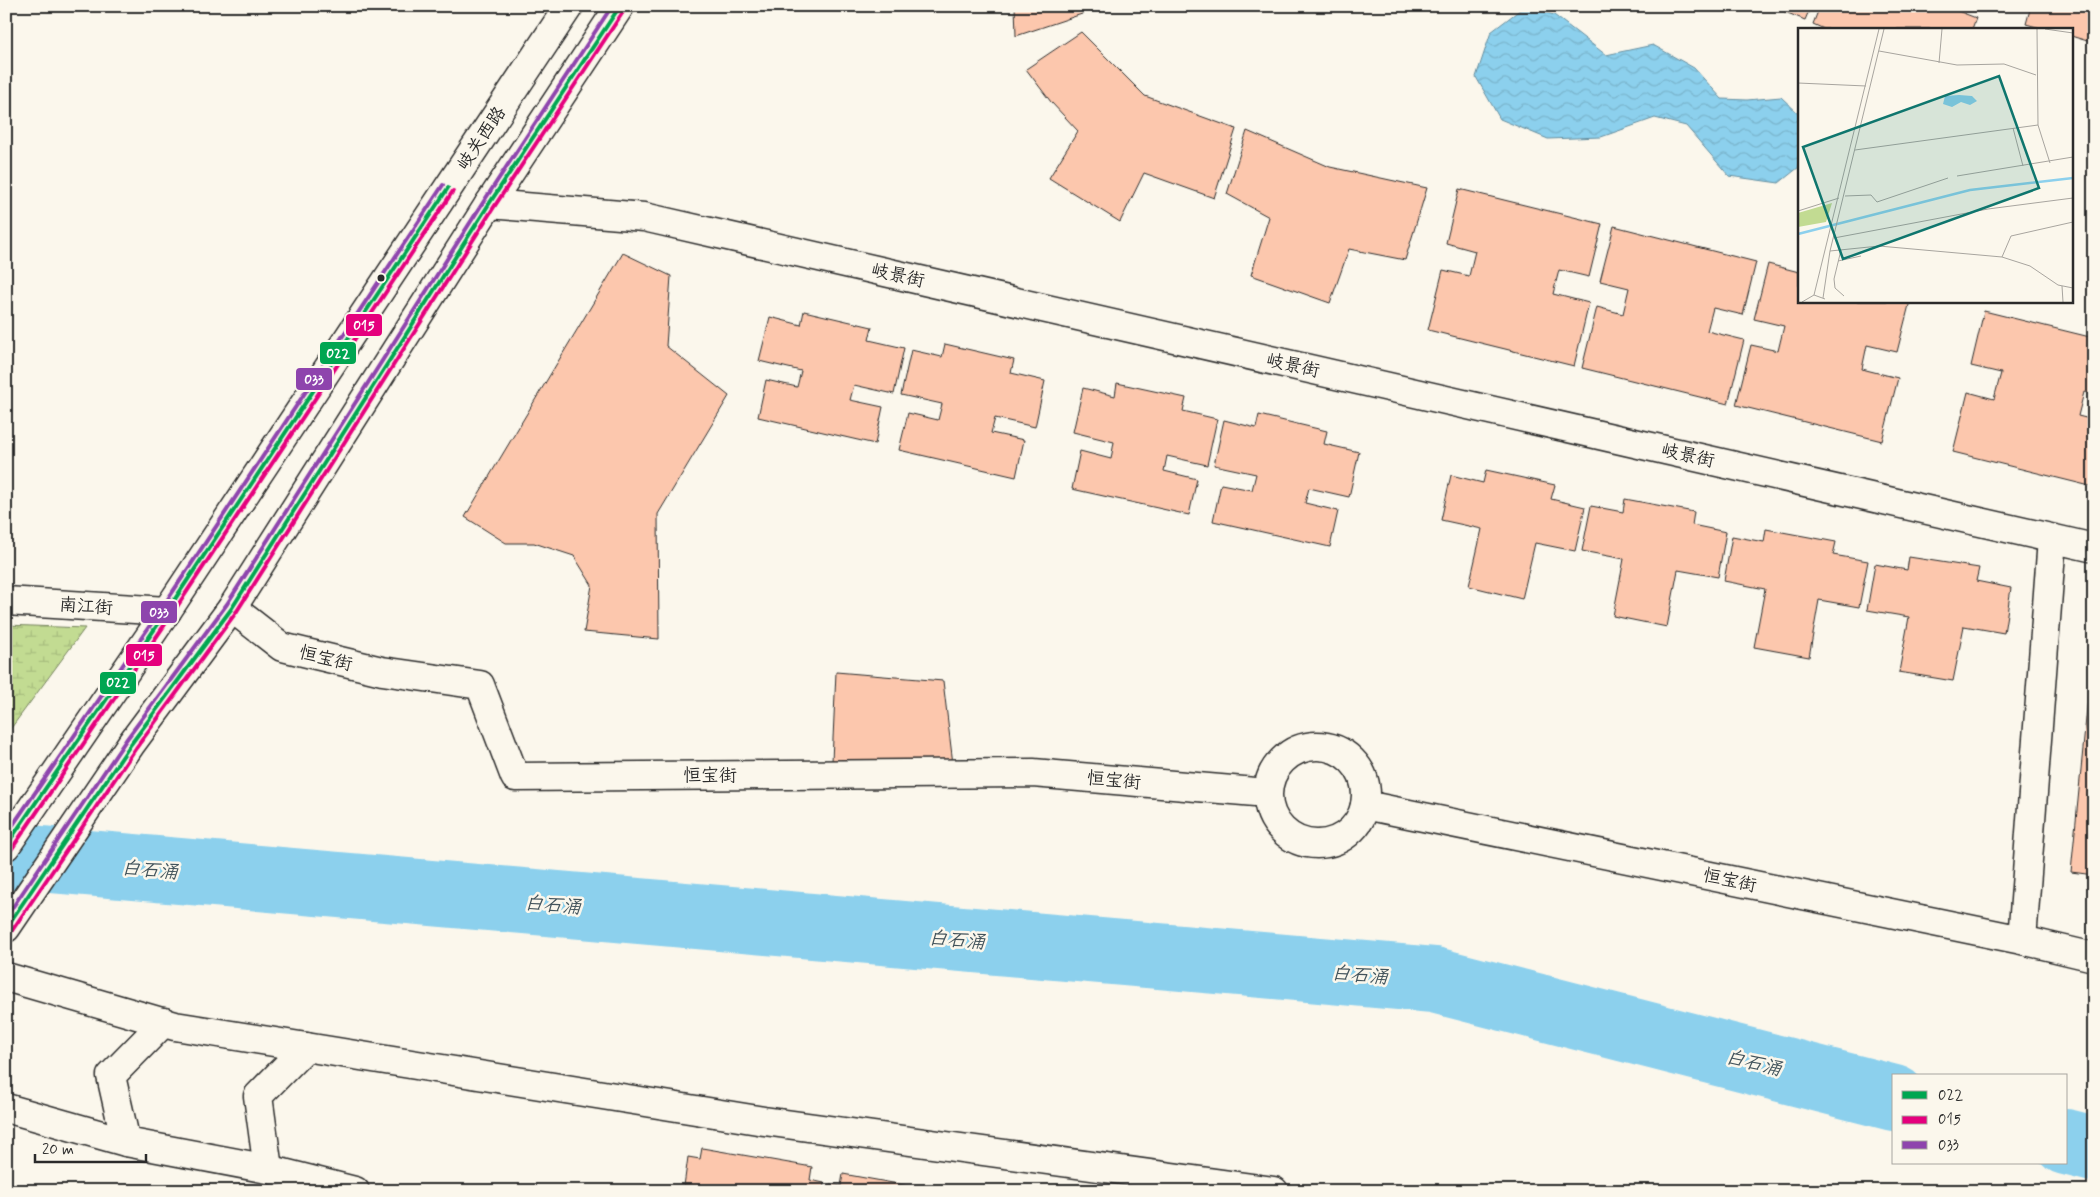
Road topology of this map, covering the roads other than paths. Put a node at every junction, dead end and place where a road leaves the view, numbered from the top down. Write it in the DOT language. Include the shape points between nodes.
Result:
graph roads {
  1 [pos="570,6"];
  2 [pos="620,6"];
  3 [pos="489,204"];
  4 [pos="2052,539"];
  5 [pos="2094,548"];
  6 [pos="6,600"];
  7 [pos="232,608"];
  8 [pos="166,610"];
  9 [pos="1267,793"];
  10 [pos="1366,805"];
  11 [pos="6,846"];
  12 [pos="6,928"];
  13 [pos="2022,940"];
  14 [pos="2094,957"];
  15 [pos="6,977"];
  16 [pos="164,1022"];
  17 [pos="306,1047"];
  18 [pos="6,1108"];
  19 [pos="126,1142"];
  20 [pos="268,1169"];
  21 [pos="355,1191"];
  22 [pos="1274,1191"];
  1 -- 8 [label="street, 岐关西路"];
  2 -- 3 [label="street"];
  3 -- 4 [label="street, 岐景街" via="644,217"];
  3 -- 7 [label="street"];
  4 -- 5 [label="street, 岐景街"];
  4 -- 13 [label="street"];
  6 -- 8 [label="street, 南江街"];
  7 -- 9 [label="street, 恒宝街" via="282,647 382,672 480,685 515,777 1033,773"];
  7 -- 12 [label="street" via="131,744"];
  8 -- 11 [label="street, 岐关西路"];
  9 -- 10 [label="street" via="1269,809 1276,824 1303,843 1319,845 1335,842 1349,833 1360,820"];
  9 -- 10 [label="street" via="1270,777 1279,763 1291,753 1323,746 1352,760 1366,789"];
  10 -- 13 [label="street, 恒宝街"];
  13 -- 14 [label="street, 恒宝街"];
  15 -- 16 [label="street"];
  16 -- 17 [label="street"];
  16 -- 19 [label="street" via="111,1076"];
  17 -- 20 [label="street" via="258,1096"];
  17 -- 22 [label="street" via="764,1121"];
  18 -- 19 [label="street"];
  19 -- 20 [label="street"];
  20 -- 21 [label="street"];
}
